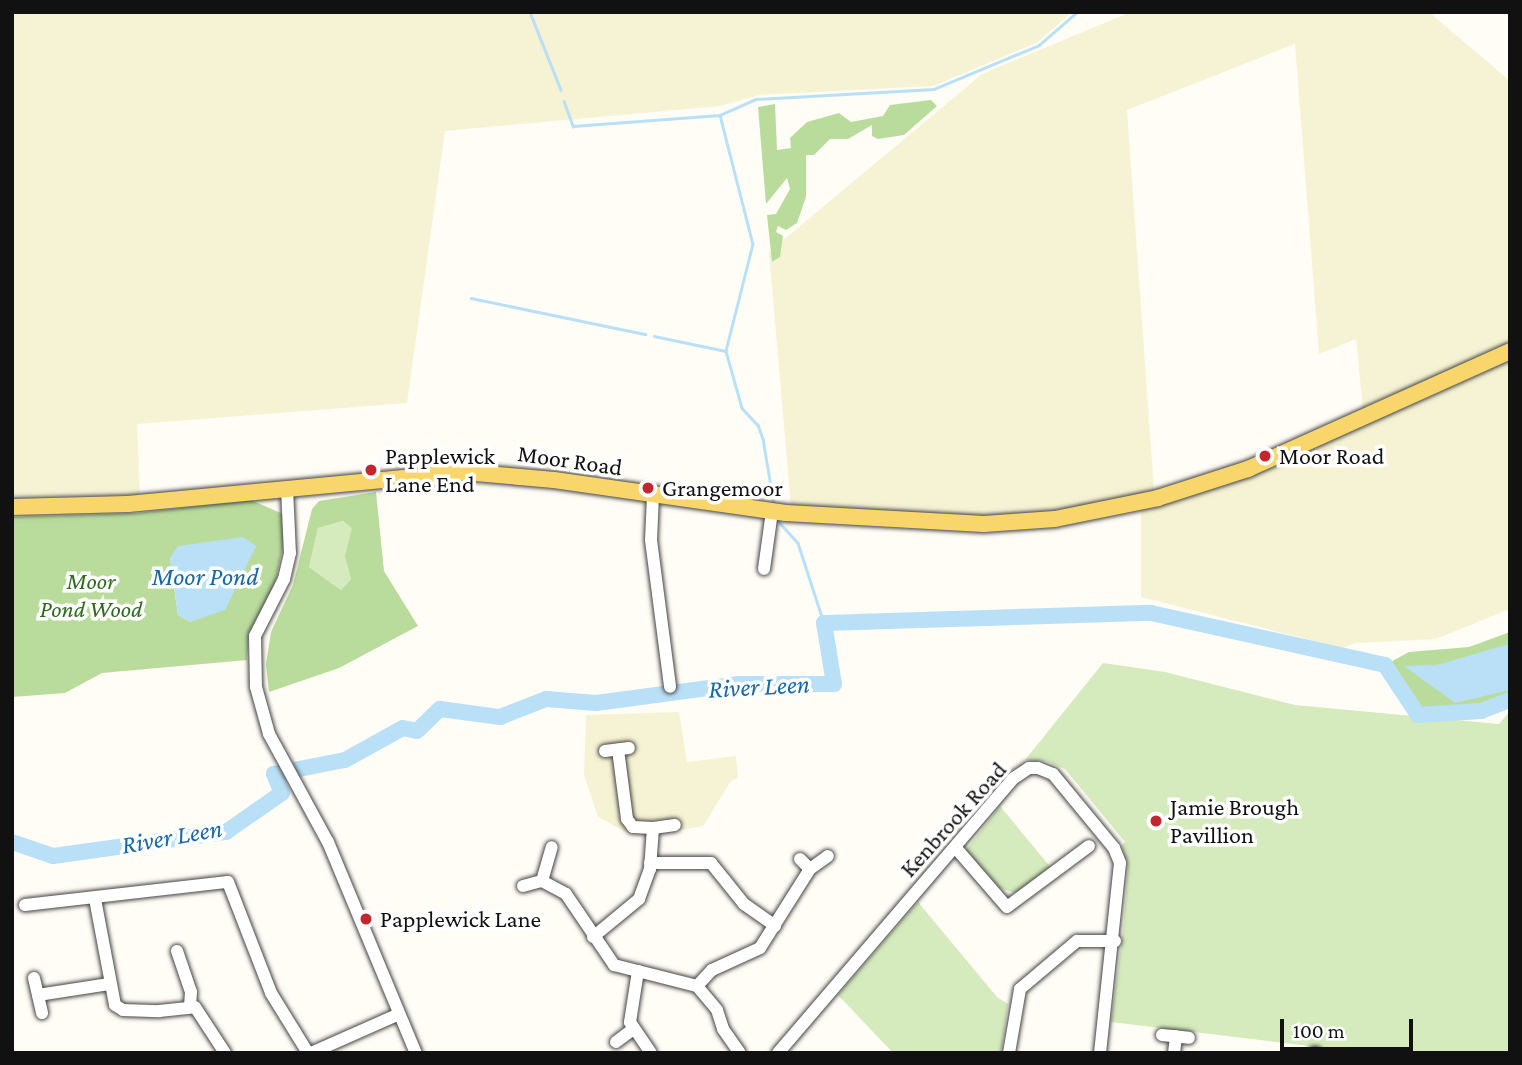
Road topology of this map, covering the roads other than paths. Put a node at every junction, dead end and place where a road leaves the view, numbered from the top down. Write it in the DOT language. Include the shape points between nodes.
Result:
graph roads {
  1 [pos="1510,351"];
  2 [pos="286,488"];
  3 [pos="653,495"];
  4 [pos="12,507"];
  5 [pos="772,511"];
  6 [pos="764,569"];
  7 [pos="670,687"];
  8 [pos="618,750"];
  9 [pos="675,825"];
  10 [pos="653,828"];
  11 [pos="955,846"];
  12 [pos="1089,846"];
  13 [pos="552,847"];
  14 [pos="828,856"];
  15 [pos="800,859"];
  16 [pos="650,863"];
  17 [pos="810,869"];
  18 [pos="542,881"];
  19 [pos="523,886"];
  20 [pos="95,898"];
  21 [pos="25,905"];
  22 [pos="775,926"];
  23 [pos="593,937"];
  24 [pos="1115,941"];
  25 [pos="177,951"];
  26 [pos="638,971"];
  27 [pos="34,978"];
  28 [pos="109,984"];
  29 [pos="697,986"];
  30 [pos="38,995"];
  31 [pos="190,1005"];
  32 [pos="42,1013"];
  33 [pos="399,1014"];
  34 [pos="633,1029"];
  35 [pos="1162,1035"];
  36 [pos="1175,1036"];
  37 [pos="1189,1038"];
  38 [pos="616,1042"];
  39 [pos="225,1053"];
  40 [pos="309,1053"];
  41 [pos="416,1053"];
  42 [pos="651,1053"];
  43 [pos="740,1053"];
  44 [pos="778,1053"];
  45 [pos="1009,1053"];
  46 [pos="1100,1053"];
  47 [pos="1174,1053"];
  1 -- 5 [label="main road, Moor Road" via="1280,457 1204,485 1101,512 984,524"];
  2 -- 3 [label="main road, Moor Road" via="464,472"];
  2 -- 4 [label="main road, Moor Road" via="128,504"];
  2 -- 33 [label="street" via="290,553 284,579 255,636 256,687 269,734 328,842"];
  3 -- 5 [label="main road, Moor Road"];
  3 -- 7 [label="street" via="651,540"];
  5 -- 6 [label="street"];
  8 -- 10 [label="street" via="627,819 634,827"];
  9 -- 10 [label="street"];
  10 -- 16 [label="street"];
  11 -- 12 [label="street" via="1007,907"];
  11 -- 24 [label="street, Kenbrook Road" via="1021,772 1046,770 1118,855"];
  11 -- 44 [label="street, Kenbrook Road"];
  13 -- 18 [label="street"];
  14 -- 17 [label="street"];
  15 -- 17 [label="street"];
  16 -- 22 [label="street" via="711,863 744,904"];
  16 -- 23 [label="street" via="639,899"];
  17 -- 22 [label="street"];
  18 -- 19 [label="street"];
  18 -- 23 [label="street" via="566,894"];
  20 -- 21 [label="street"];
  20 -- 28 [label="street"];
  20 -- 40 [label="street" via="228,883 271,993"];
  22 -- 29 [label="street" via="760,948 712,970"];
  23 -- 26 [label="street" via="608,962"];
  24 -- 45 [label="street" via="1077,941 1020,989"];
  24 -- 46 [label="street, Kenbrook Road"];
  25 -- 31 [label="street" via="191,992"];
  26 -- 29 [label="street"];
  26 -- 34 [label="street" via="630,1015"];
  27 -- 30 [label="street"];
  28 -- 30 [label="street"];
  28 -- 31 [label="street" via="115,1005 123,1010 166,1011"];
  29 -- 43 [label="street" via="717,1010 723,1029"];
  30 -- 32 [label="street"];
  31 -- 39 [label="street" via="200,1012"];
  33 -- 40 [label="street"];
  33 -- 41 [label="street"];
  34 -- 38 [label="street"];
  34 -- 42 [label="street"];
  35 -- 36 [label="street"];
  36 -- 37 [label="street"];
  36 -- 47 [label="street"];
}
